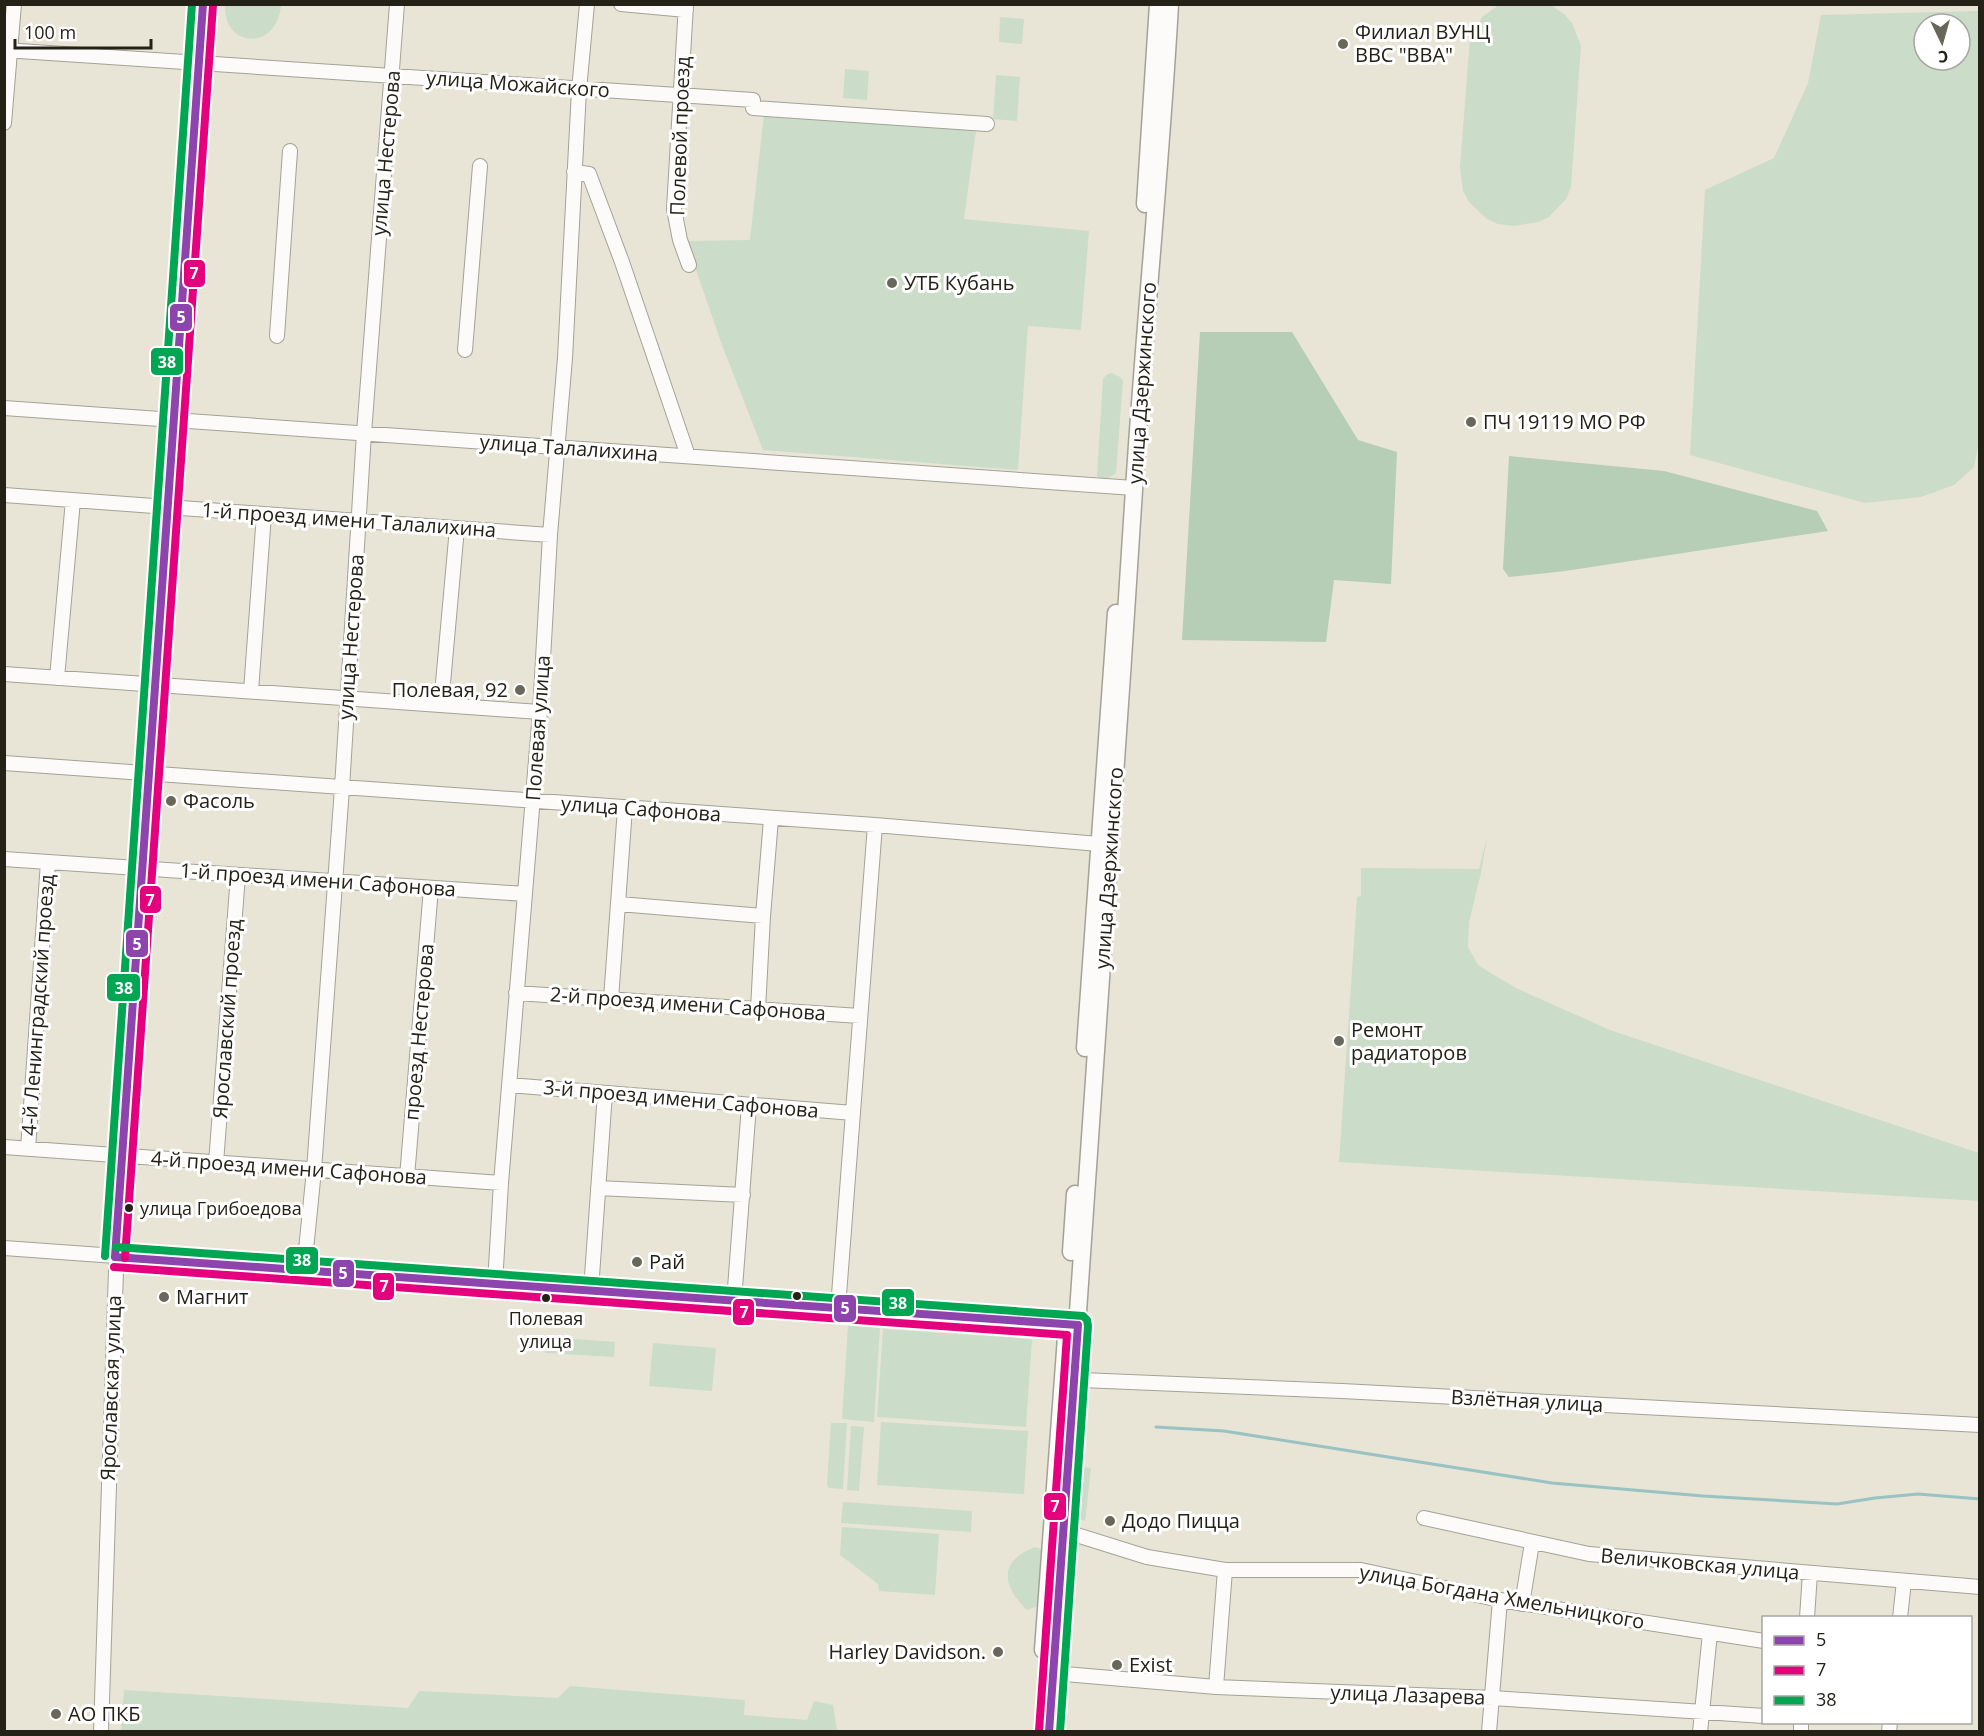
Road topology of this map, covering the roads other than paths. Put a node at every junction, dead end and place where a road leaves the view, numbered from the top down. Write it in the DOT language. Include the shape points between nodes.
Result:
graph roads {
  1 [pos="14,4"];
  2 [pos="203,4"];
  3 [pos="396,4"];
  4 [pos="587,4"];
  5 [pos="621,4"];
  6 [pos="1158,4"];
  7 [pos="1170,4"];
  8 [pos="686,7"];
  9 [pos="8,50"];
  10 [pos="199,63"];
  11 [pos="392,75"];
  12 [pos="579,90"];
  13 [pos="679,96"];
  14 [pos="4,123"];
  15 [pos="987,124"];
  16 [pos="290,151"];
  17 [pos="480,166"];
  18 [pos="574,172"];
  19 [pos="689,265"];
  20 [pos="277,336"];
  21 [pos="465,350"];
  22 [pos="4,408"];
  23 [pos="174,420"];
  24 [pos="364,434"];
  25 [pos="558,447"];
  26 [pos="688,456"];
  27 [pos="1129,487"];
  28 [pos="4,495"];
  29 [pos="73,500"];
  30 [pos="168,507"];
  31 [pos="264,514"];
  32 [pos="359,521"];
  33 [pos="457,528"];
  34 [pos="550,535"];
  35 [pos="4,674"];
  36 [pos="57,678"];
  37 [pos="154,684"];
  38 [pos="251,691"];
  39 [pos="346,698"];
  40 [pos="441,705"];
  41 [pos="540,712"];
  42 [pos="4,763"];
  43 [pos="148,773"];
  44 [pos="342,788"];
  45 [pos="533,801"];
  46 [pos="625,808"];
  47 [pos="771,819"];
  48 [pos="875,825"];
  49 [pos="1099,844"];
  50 [pos="4,859"];
  51 [pos="48,862"];
  52 [pos="141,868"];
  53 [pos="238,875"];
  54 [pos="334,881"];
  55 [pos="431,888"];
  56 [pos="525,894"];
  57 [pos="619,904"];
  58 [pos="763,916"];
  59 [pos="516,993"];
  60 [pos="610,999"];
  61 [pos="758,1009"];
  62 [pos="860,1016"];
  63 [pos="509,1085"];
  64 [pos="604,1093"];
  65 [pos="749,1104"];
  66 [pos="853,1113"];
  67 [pos="4,1147"];
  68 [pos="28,1149"];
  69 [pos="121,1156"];
  70 [pos="216,1163"];
  71 [pos="314,1170"];
  72 [pos="407,1177"];
  73 [pos="501,1184"];
  74 [pos="598,1188"];
  75 [pos="743,1195"];
  76 [pos="4,1248"];
  77 [pos="115,1257"];
  78 [pos="304,1270"];
  79 [pos="495,1284"];
  80 [pos="591,1290"];
  81 [pos="734,1301"];
  82 [pos="838,1308"];
  83 [pos="1072,1325"];
  84 [pos="1074,1377"];
  85 [pos="1980,1425"];
  86 [pos="1424,1518"];
  87 [pos="1064,1531"];
  88 [pos="1532,1543"];
  89 [pos="1225,1570"];
  90 [pos="1810,1573"];
  91 [pos="1904,1581"];
  92 [pos="1980,1587"];
  93 [pos="1500,1600"];
  94 [pos="1522,1604"];
  95 [pos="1807,1616"];
  96 [pos="1900,1616"];
  97 [pos="1710,1633"];
  98 [pos="1762,1641"];
  99 [pos="1053,1673"];
  100 [pos="1215,1687"];
  101 [pos="1493,1698"];
  102 [pos="1701,1711"];
  103 [pos="1762,1716"];
  104 [pos="101,1731"];
  105 [pos="1038,1731"];
  106 [pos="1049,1731"];
  107 [pos="1489,1731"];
  108 [pos="1700,1731"];
  1 -- 9 [label="street"];
  2 -- 10 [label="street, Ярославская улица"];
  3 -- 11 [label="street, улица Нестерова"];
  4 -- 12 [label="street, Полевая улица"];
  5 -- 8 [label="street"];
  6 -- 27 [label="main road, улица Дзержинского"];
  7 -- 27 [label="main road, улица Дзержинского"];
  8 -- 13 [label="street, Полевой проезд"];
  9 -- 10 [label="street, улица Можайского"];
  9 -- 14 [label="street"];
  10 -- 11 [label="street, улица Можайского"];
  10 -- 23 [label="street, Ярославская улица"];
  11 -- 12 [label="street, улица Можайского"];
  11 -- 24 [label="street, улица Нестерова"];
  12 -- 13 [label="street, улица Можайского"];
  12 -- 18 [label="street, Полевая улица"];
  13 -- 15 [label="street, улица Можайского" via="753,100 753,108"];
  13 -- 19 [label="street, Полевой проезд" via="674,209"];
  16 -- 20 [label="street"];
  17 -- 21 [label="street"];
  18 -- 25 [label="street, Полевая улица"];
  18 -- 26 [label="street" via="589,174"];
  22 -- 23 [label="street, улица Талалихина"];
  23 -- 24 [label="street, улица Талалихина"];
  23 -- 30 [label="street, Ярославская улица"];
  24 -- 25 [label="street, улица Талалихина"];
  24 -- 32 [label="street, улица Нестерова"];
  25 -- 26 [label="street, улица Талалихина"];
  25 -- 34 [label="street, Полевая улица"];
  26 -- 27 [label="street, улица Талалихина"];
  27 -- 49 [label="main road, улица Дзержинского"];
  27 -- 83 [label="main road, улица Дзержинского" via="1122,698"];
  28 -- 29 [label="street, 1-й проезд имени Талалихина"];
  29 -- 30 [label="street, 1-й проезд имени Талалихина"];
  29 -- 36 [label="street"];
  30 -- 31 [label="street, 1-й проезд имени Талалихина"];
  30 -- 37 [label="street, Ярославская улица"];
  31 -- 32 [label="street, 1-й проезд имени Талалихина"];
  31 -- 38 [label="street"];
  32 -- 33 [label="street, 1-й проезд имени Талалихина"];
  32 -- 39 [label="street, улица Нестерова"];
  33 -- 34 [label="street, 1-й проезд имени Талалихина"];
  33 -- 40 [label="street"];
  34 -- 41 [label="street, Полевая улица"];
  35 -- 36 [label="street"];
  36 -- 37 [label="street"];
  37 -- 38 [label="street"];
  37 -- 43 [label="street, Ярославская улица"];
  38 -- 39 [label="street"];
  39 -- 40 [label="street"];
  39 -- 44 [label="street, улица Нестерова"];
  40 -- 41 [label="street"];
  41 -- 45 [label="street, Полевая улица"];
  42 -- 43 [label="street, улица Сафонова"];
  43 -- 44 [label="street, улица Сафонова"];
  43 -- 52 [label="street, Ярославская улица"];
  44 -- 45 [label="street, улица Сафонова"];
  44 -- 54 [label="street, улица Нестерова"];
  45 -- 46 [label="street, улица Сафонова"];
  45 -- 56 [label="street, Полевая улица"];
  46 -- 47 [label="street, улица Сафонова"];
  46 -- 57 [label="street"];
  47 -- 48 [label="street, улица Сафонова"];
  47 -- 58 [label="street"];
  48 -- 49 [label="street, улица Сафонова"];
  48 -- 62 [label="street"];
  49 -- 83 [label="main road, улица Дзержинского"];
  50 -- 51 [label="street, 1-й проезд имени Сафонова"];
  51 -- 52 [label="street, 1-й проезд имени Сафонова"];
  51 -- 68 [label="street, 4-й Ленинградский проезд"];
  52 -- 53 [label="street, 1-й проезд имени Сафонова"];
  52 -- 69 [label="street, Ярославская улица"];
  53 -- 54 [label="street, 1-й проезд имени Сафонова"];
  53 -- 70 [label="street, Ярославский проезд"];
  54 -- 55 [label="street, 1-й проезд имени Сафонова"];
  54 -- 71 [label="street, улица Нестерова"];
  55 -- 56 [label="street, 1-й проезд имени Сафонова"];
  55 -- 72 [label="street, проезд Нестерова"];
  56 -- 59 [label="street, Полевая улица"];
  57 -- 58 [label="street"];
  57 -- 60 [label="street"];
  58 -- 61 [label="street"];
  59 -- 60 [label="street, 2-й проезд имени Сафонова"];
  59 -- 63 [label="street, Полевая улица"];
  60 -- 61 [label="street, 2-й проезд имени Сафонова"];
  61 -- 62 [label="street, 2-й проезд имени Сафонова"];
  62 -- 66 [label="street"];
  63 -- 64 [label="street, 3-й проезд имени Сафонова"];
  63 -- 73 [label="street, Полевая улица"];
  64 -- 65 [label="street, 3-й проезд имени Сафонова"];
  64 -- 74 [label="street"];
  65 -- 66 [label="street, 3-й проезд имени Сафонова"];
  65 -- 75 [label="street"];
  66 -- 82 [label="street"];
  67 -- 68 [label="street, 4-й проезд имени Сафонова"];
  68 -- 69 [label="street, 4-й проезд имени Сафонова"];
  69 -- 70 [label="street, 4-й проезд имени Сафонова"];
  69 -- 77 [label="street, Ярославская улица"];
  70 -- 71 [label="street, 4-й проезд имени Сафонова"];
  71 -- 72 [label="street, 4-й проезд имени Сафонова"];
  71 -- 78 [label="street, улица Нестерова"];
  72 -- 73 [label="street, 4-й проезд имени Сафонова"];
  73 -- 79 [label="street, Полевая улица"];
  74 -- 75 [label="street"];
  74 -- 80 [label="street"];
  75 -- 81 [label="street"];
  76 -- 77 [label="street"];
  77 -- 78 [label="street"];
  77 -- 104 [label="street, Ярославская улица"];
  78 -- 79 [label="street"];
  79 -- 80 [label="street"];
  80 -- 81 [label="street"];
  81 -- 82 [label="street"];
  82 -- 83 [label="street"];
  83 -- 84 [label="main road, улица Дзержинского"];
  83 -- 105 [label="main road, улица Дзержинского"];
  84 -- 85 [label="street, Взлётная улица"];
  84 -- 87 [label="main road, улица Дзержинского"];
  86 -- 88 [label="street, Величковская улица"];
  87 -- 89 [label="street, улица Богдана Хмельницкого" via="1147,1557"];
  87 -- 99 [label="main road, улица Дзержинского"];
  88 -- 90 [label="street, Величковская улица" via="1589,1554"];
  88 -- 94 [label="street"];
  89 -- 93 [label="street, улица Богдана Хмельницкого" via="1361,1570"];
  89 -- 100 [label="street"];
  90 -- 91 [label="street, Величковская улица"];
  90 -- 95 [label="street"];
  91 -- 92 [label="street, Величковская улица"];
  91 -- 96 [label="street"];
  93 -- 94 [label="street, улица Богдана Хмельницкого"];
  93 -- 101 [label="street"];
  94 -- 97 [label="street, улица Богдана Хмельницкого"];
  97 -- 98 [label="street, улица Богдана Хмельницкого"];
  97 -- 102 [label="street"];
  99 -- 100 [label="street, улица Лазарева"];
  99 -- 106 [label="main road, улица Дзержинского"];
  100 -- 101 [label="street, улица Лазарева"];
  101 -- 102 [label="street, улица Лазарева"];
  101 -- 107 [label="street"];
  102 -- 103 [label="street, улица Лазарева"];
  102 -- 108 [label="street"];
}
